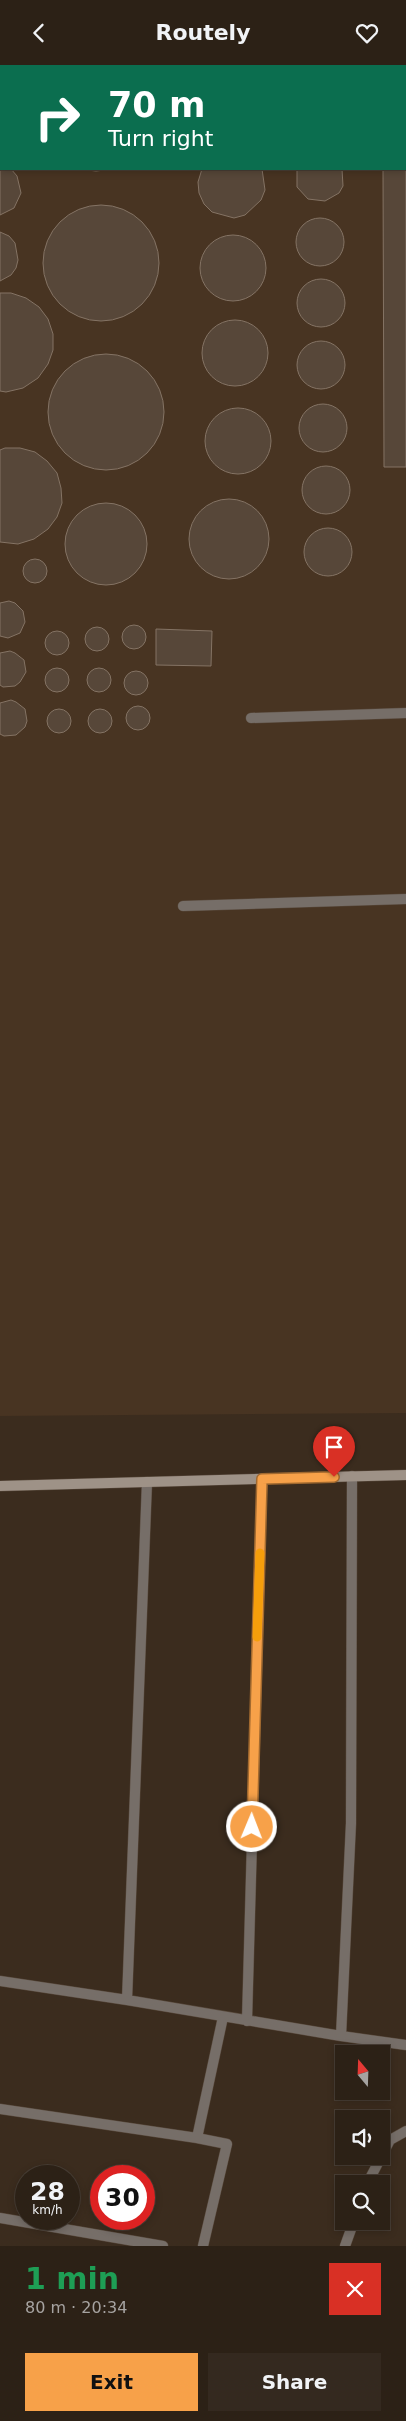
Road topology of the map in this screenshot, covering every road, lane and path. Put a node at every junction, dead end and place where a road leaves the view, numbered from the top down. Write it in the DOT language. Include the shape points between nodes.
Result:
graph roads {
  1 [pos="406,713"];
  2 [pos="251,718"];
  3 [pos="406,899"];
  4 [pos="183,905"];
  5 [pos="406,1475"];
  6 [pos="352,1476"];
  7 [pos="262,1479"];
  8 [pos="147,1482"];
  9 [pos="0,1486"];
  10 [pos="0,1981"];
  11 [pos="127,2000"];
  12 [pos="223,2017"];
  13 [pos="247,2021"];
  14 [pos="341,2036"];
  15 [pos="406,2045"];
  16 [pos="0,2109"];
  17 [pos="406,2131"];
  18 [pos="197,2138"];
  19 [pos="372,2175"];
  20 [pos="0,2217"];
  21 [pos="351,2230"];
  22 [pos="163,2246"];
  23 [pos="203,2246"];
  24 [pos="345,2246"];
  1 -- 2 [label="street"];
  3 -- 4 [label="street"];
  5 -- 6 [label="street"];
  6 -- 7 [label="street"];
  6 -- 14 [label="street" via="350,1823"];
  7 -- 8 [label="street"];
  7 -- 13 [label="street"];
  8 -- 9 [label="street"];
  8 -- 11 [label="street"];
  10 -- 11 [label="street"];
  11 -- 12 [label="street"];
  12 -- 13 [label="street"];
  12 -- 18 [label="street"];
  13 -- 14 [label="street"];
  14 -- 15 [label="street"];
  16 -- 18 [label="street"];
  17 -- 19 [label="street" via="390,2140"];
  18 -- 23 [label="street" via="227,2144"];
  20 -- 22 [label="street"];
  21 -- 24 [label="street"];
}
